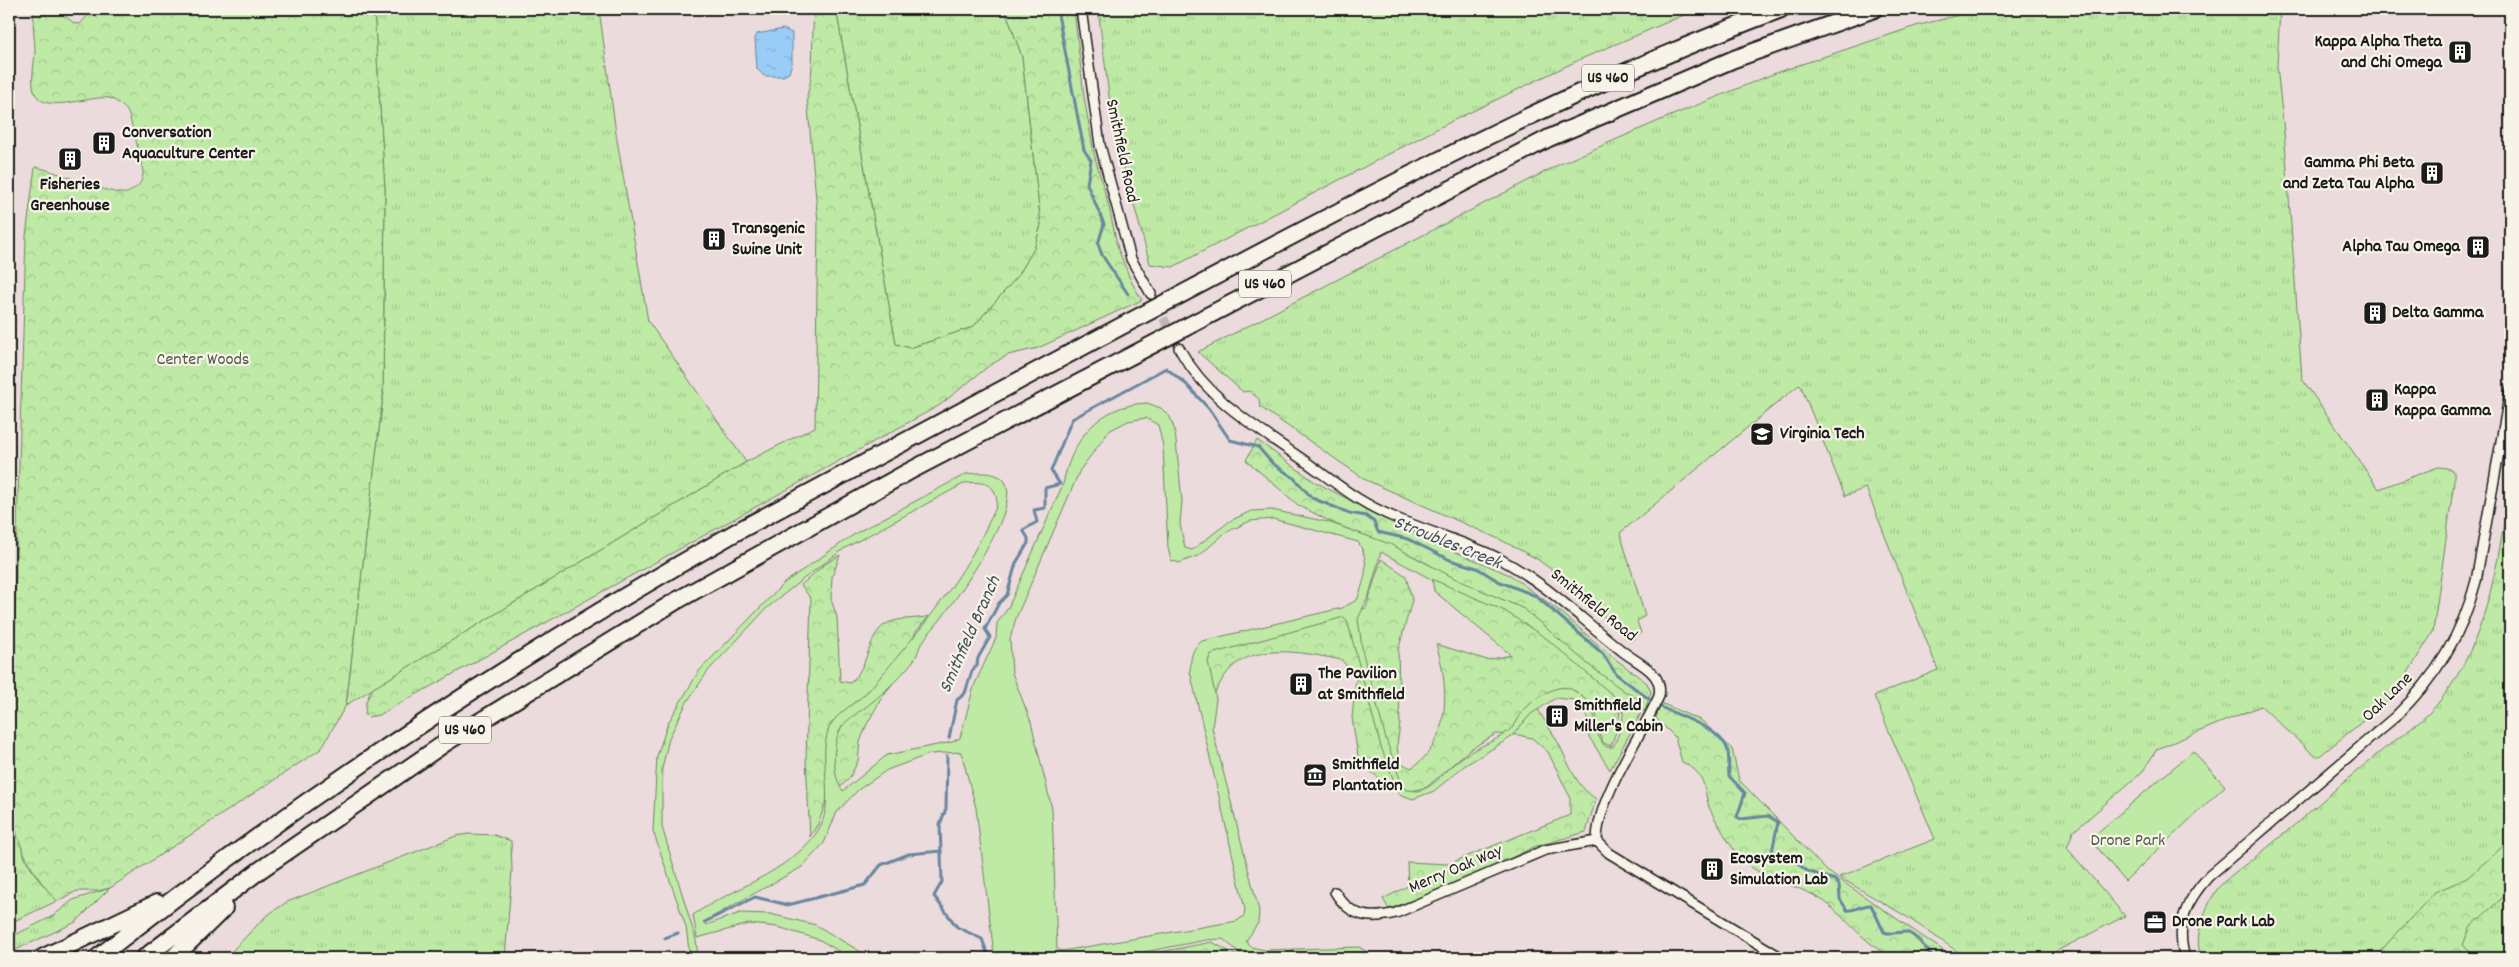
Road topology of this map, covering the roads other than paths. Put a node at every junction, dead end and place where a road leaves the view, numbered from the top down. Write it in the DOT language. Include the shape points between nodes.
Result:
graph roads {
  1 [pos="1081,9"];
  2 [pos="1781,9"];
  3 [pos="1874,9"];
  4 [pos="1151,294"];
  5 [pos="1179,348"];
  6 [pos="2510,391"];
  7 [pos="1597,841"];
  8 [pos="260,870"];
  9 [pos="1335,892"];
  10 [pos="177,895"];
  11 [pos="42,958"];
  12 [pos="97,958"];
  13 [pos="144,958"];
  14 [pos="173,958"];
  15 [pos="1782,958"];
  16 [pos="2185,958"];
  1 -- 4 [label="street, Smithfield Road" via="1100,145 1131,259"];
  2 -- 10 [label="highway, US 460" via="1632,68 1540,110 1285,240 738,531 500,673 300,806"];
  3 -- 8 [label="highway, US 460" via="1726,62 1549,138 908,472 676,601 545,680"];
  5 -- 7 [label="street, Smithfield Road" via="1205,386 1230,408 1357,498 1486,552 1520,571 1578,613 1627,655 1651,670 1659,685 1659,696 1608,799"];
  6 -- 16 [label="street, Oak Lane" via="2476,581 2467,612 2447,654 2424,687 2396,716 2196,890 2182,916 2181,944"];
  7 -- 9 [label="street, Merry Oak Way" via="1545,850 1396,913 1378,917 1359,915 1349,910"];
  7 -- 15 [label="street" via="1609,853"];
  8 -- 13 [label="highway, US 460"];
  8 -- 14 [label="highway"];
  10 -- 11 [label="highway"];
  10 -- 12 [label="highway, US 460"];
}
